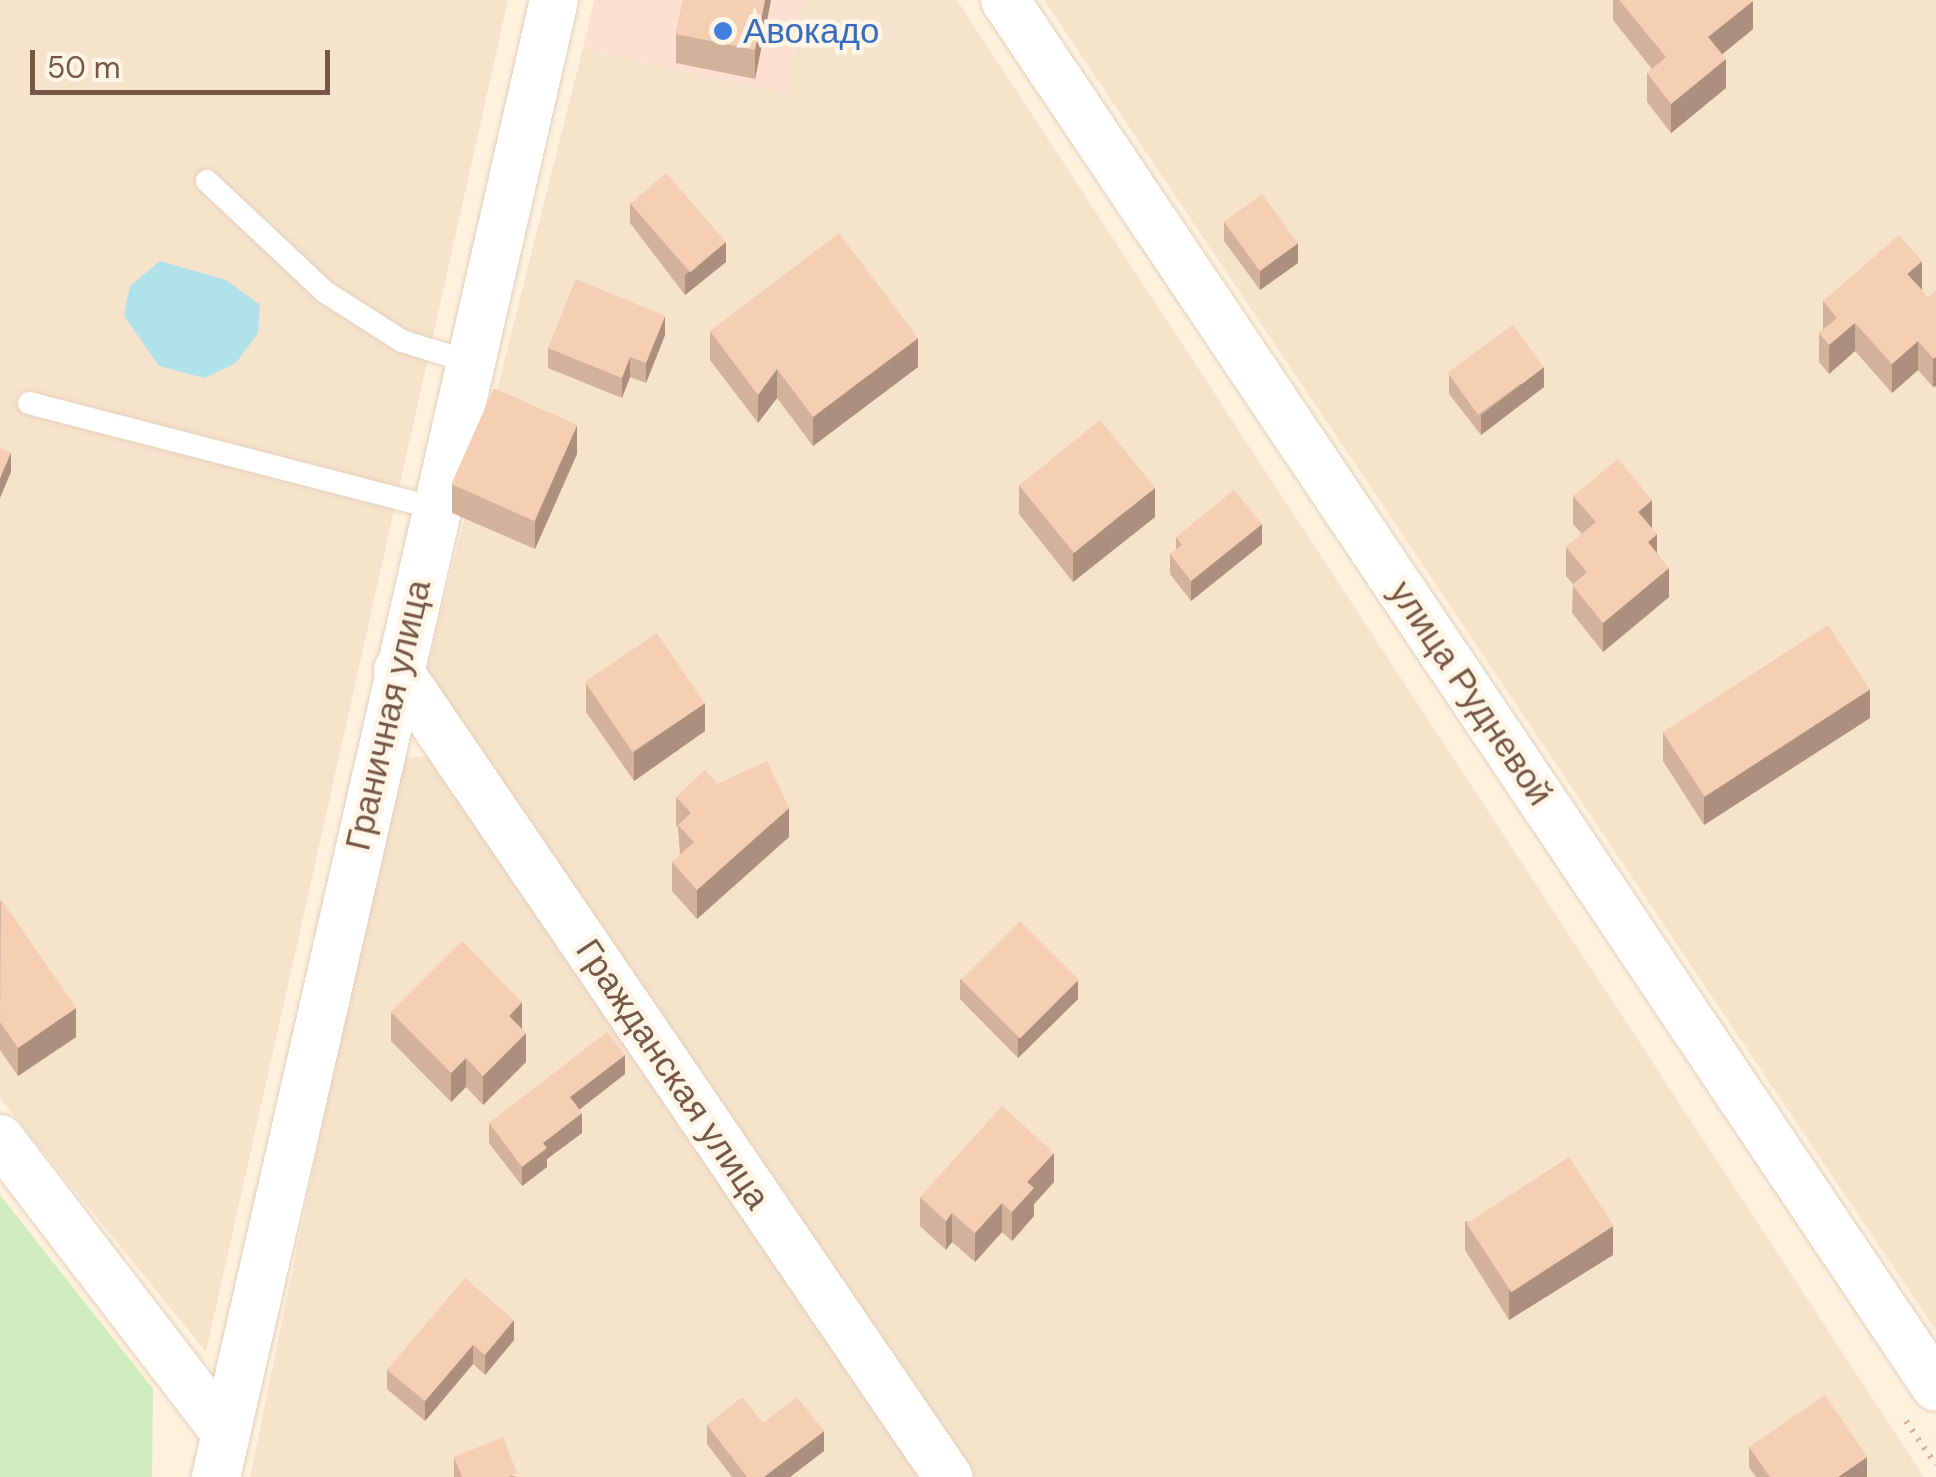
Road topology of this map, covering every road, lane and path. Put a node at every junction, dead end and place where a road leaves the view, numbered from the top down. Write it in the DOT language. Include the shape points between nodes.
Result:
graph roads {
  1 [pos="554,0"];
  2 [pos="1006,0"];
  3 [pos="206,181"];
  4 [pos="470,362"];
  5 [pos="28,403"];
  6 [pos="436,508"];
  7 [pos="398,670"];
  8 [pos="0,1140"];
  9 [pos="1936,1387"];
  10 [pos="220,1454"];
  11 [pos="948,1477"];
  1 -- 4 [label="street, Граничная улица"];
  2 -- 9 [label="street, улица Рудневой"];
  3 -- 4 [label="lane" via="325,292 402,341"];
  4 -- 6 [label="street, Граничная улица"];
  5 -- 6 [label="lane"];
  6 -- 7 [label="street, Граничная улица"];
  7 -- 10 [label="street, Граничная улица"];
  7 -- 11 [label="street, Гражданская улица"];
  8 -- 10 [label="street"];
}
